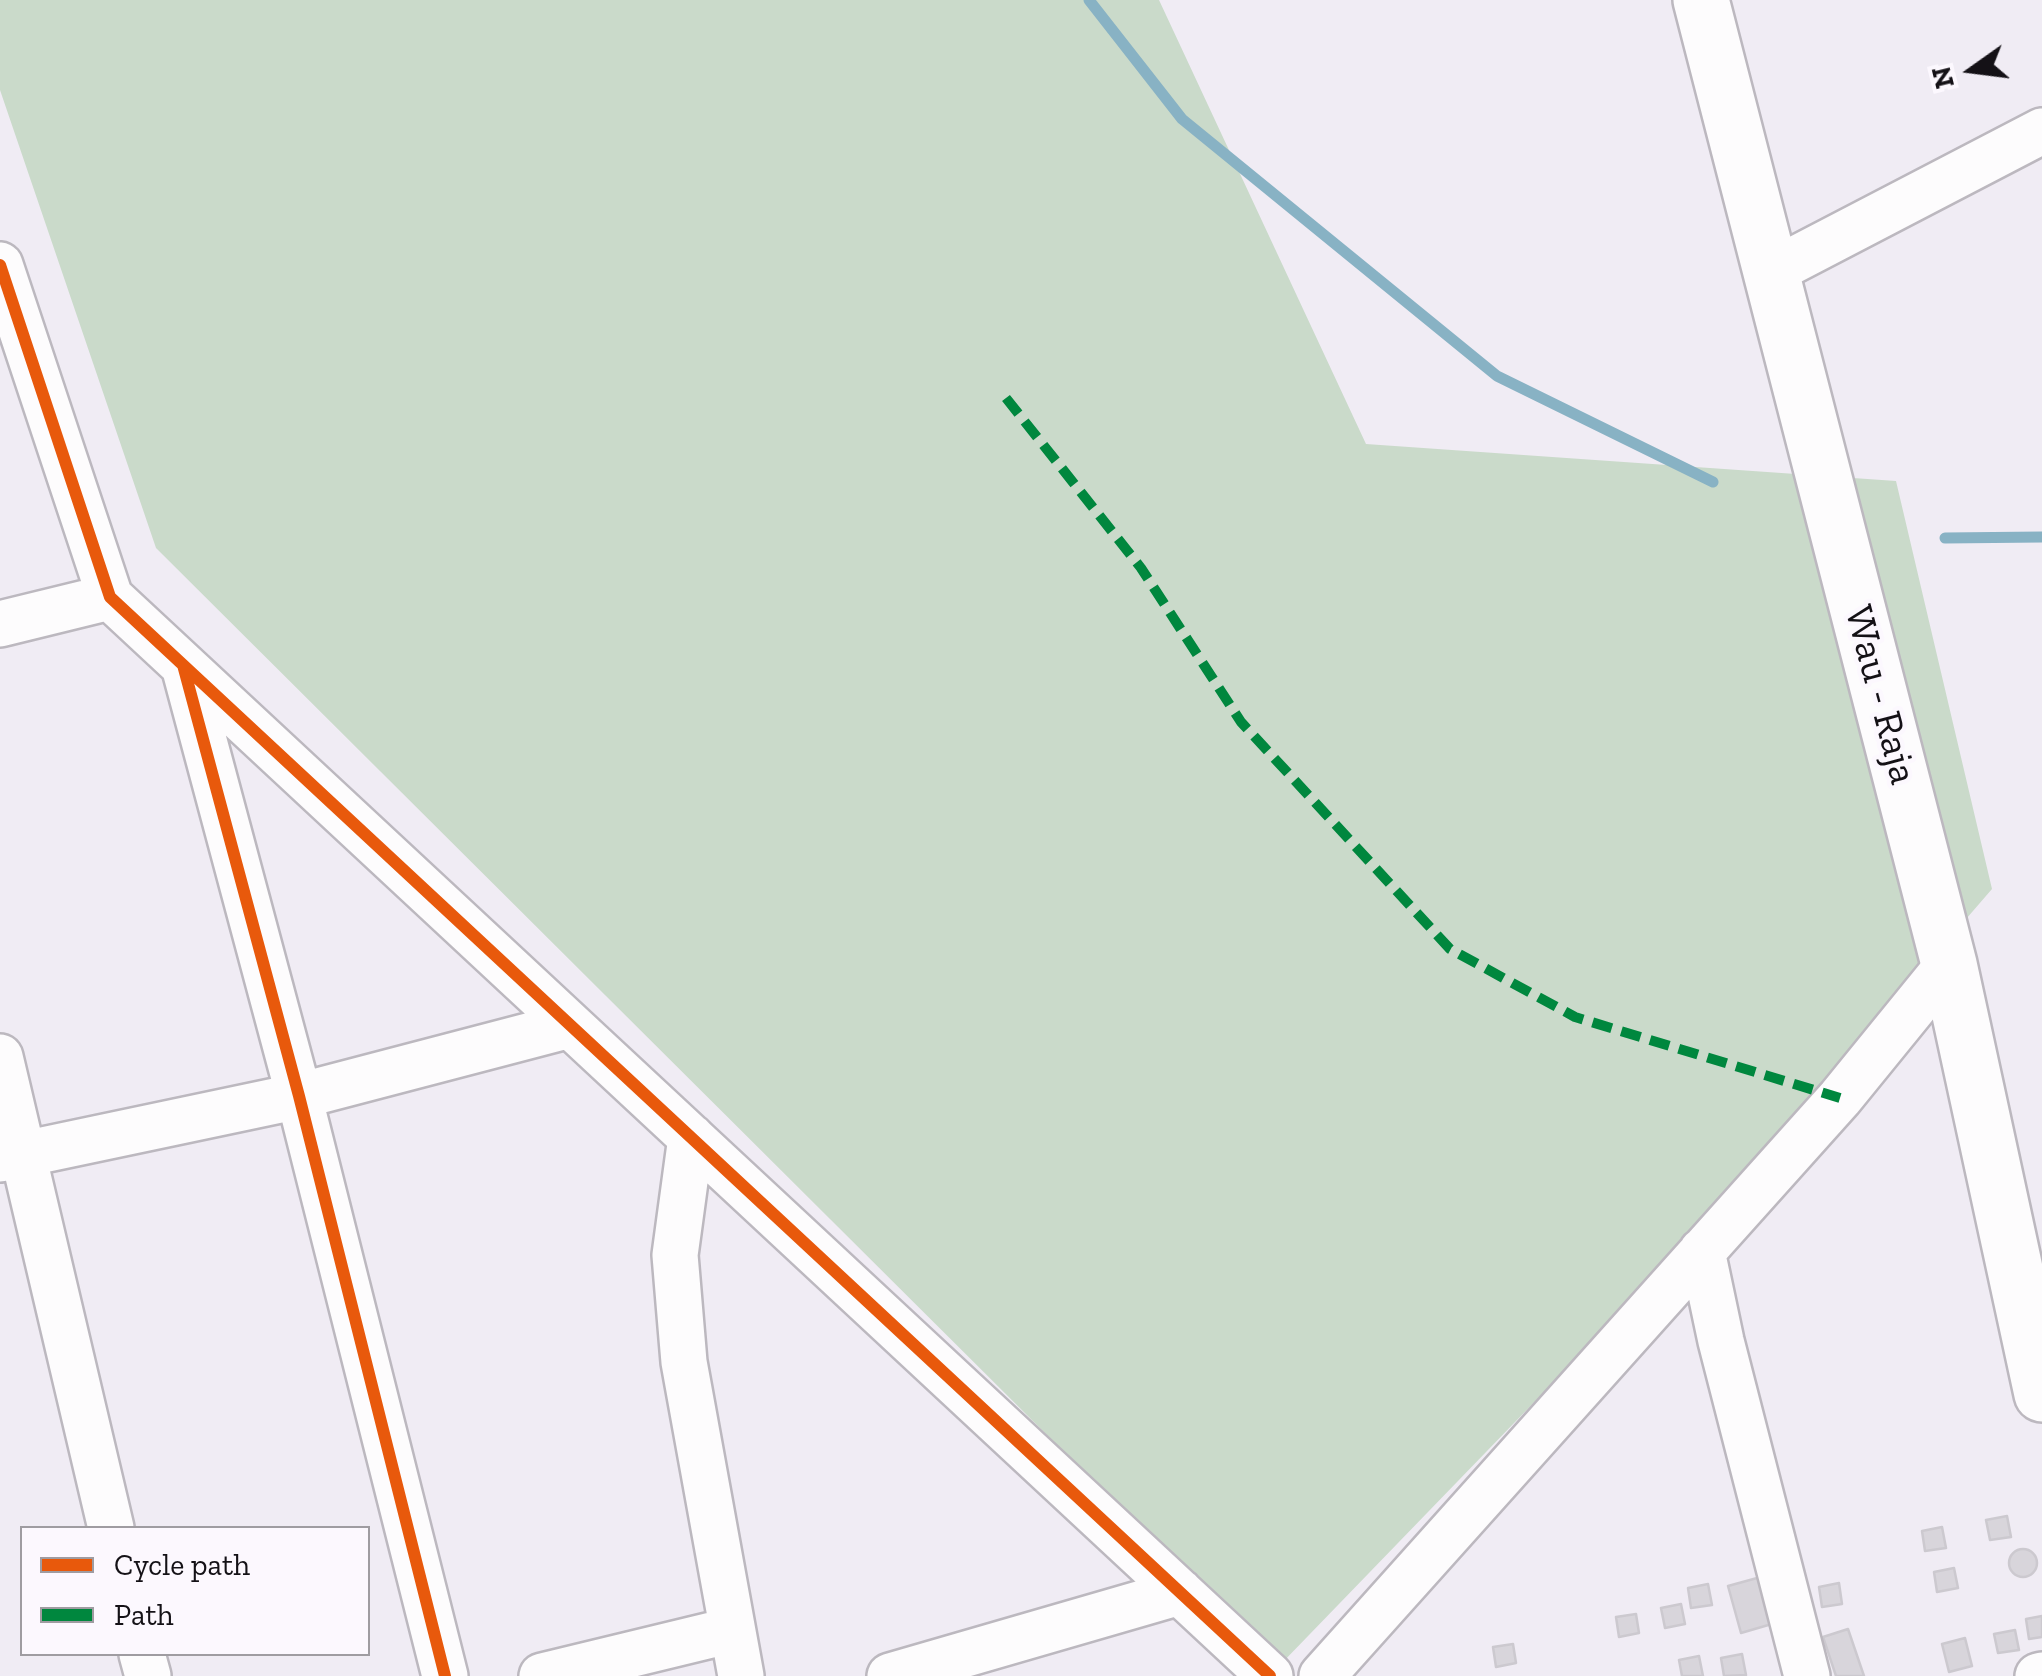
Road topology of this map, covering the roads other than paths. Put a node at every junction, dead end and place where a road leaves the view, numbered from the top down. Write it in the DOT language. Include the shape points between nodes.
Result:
graph roads {
  1 [pos="1702,0"];
  2 [pos="2042,132"];
  3 [pos="0,265"];
  4 [pos="1770,273"];
  5 [pos="110,597"];
  6 [pos="0,624"];
  7 [pos="183,665"];
  8 [pos="1949,964"];
  9 [pos="570,1025"];
  10 [pos="0,1057"];
  11 [pos="300,1096"];
  12 [pos="691,1137"];
  13 [pos="10,1157"];
  14 [pos="1702,1251"];
  15 [pos="2042,1394"];
  16 [pos="110,1526"];
  17 [pos="1180,1592"];
  18 [pos="732,1630"];
  19 [pos="445,1676"];
  20 [pos="542,1676"];
  21 [pos="741,1676"];
  22 [pos="890,1676"];
  23 [pos="1270,1676"];
  24 [pos="1322,1676"];
  25 [pos="1807,1676"];
  1 -- 4 [label="main road, Wau - Raja"];
  2 -- 4 [label="street"];
  3 -- 5 [label="street"];
  4 -- 8 [label="main road, Wau - Raja"];
  5 -- 6 [label="street"];
  5 -- 7 [label="street"];
  7 -- 9 [label="street"];
  7 -- 11 [label="street"];
  8 -- 14 [label="street"];
  8 -- 15 [label="main road, Wau - Raja"];
  9 -- 11 [label="street"];
  9 -- 12 [label="street"];
  10 -- 13 [label="street"];
  11 -- 13 [label="street"];
  11 -- 19 [label="street"];
  12 -- 17 [label="street"];
  12 -- 18 [label="street" via="675,1255 684,1362"];
  13 -- 16 [label="street"];
  14 -- 24 [label="street"];
  14 -- 25 [label="street"];
  17 -- 22 [label="street"];
  17 -- 23 [label="street"];
  18 -- 20 [label="street"];
  18 -- 21 [label="street"];
}
